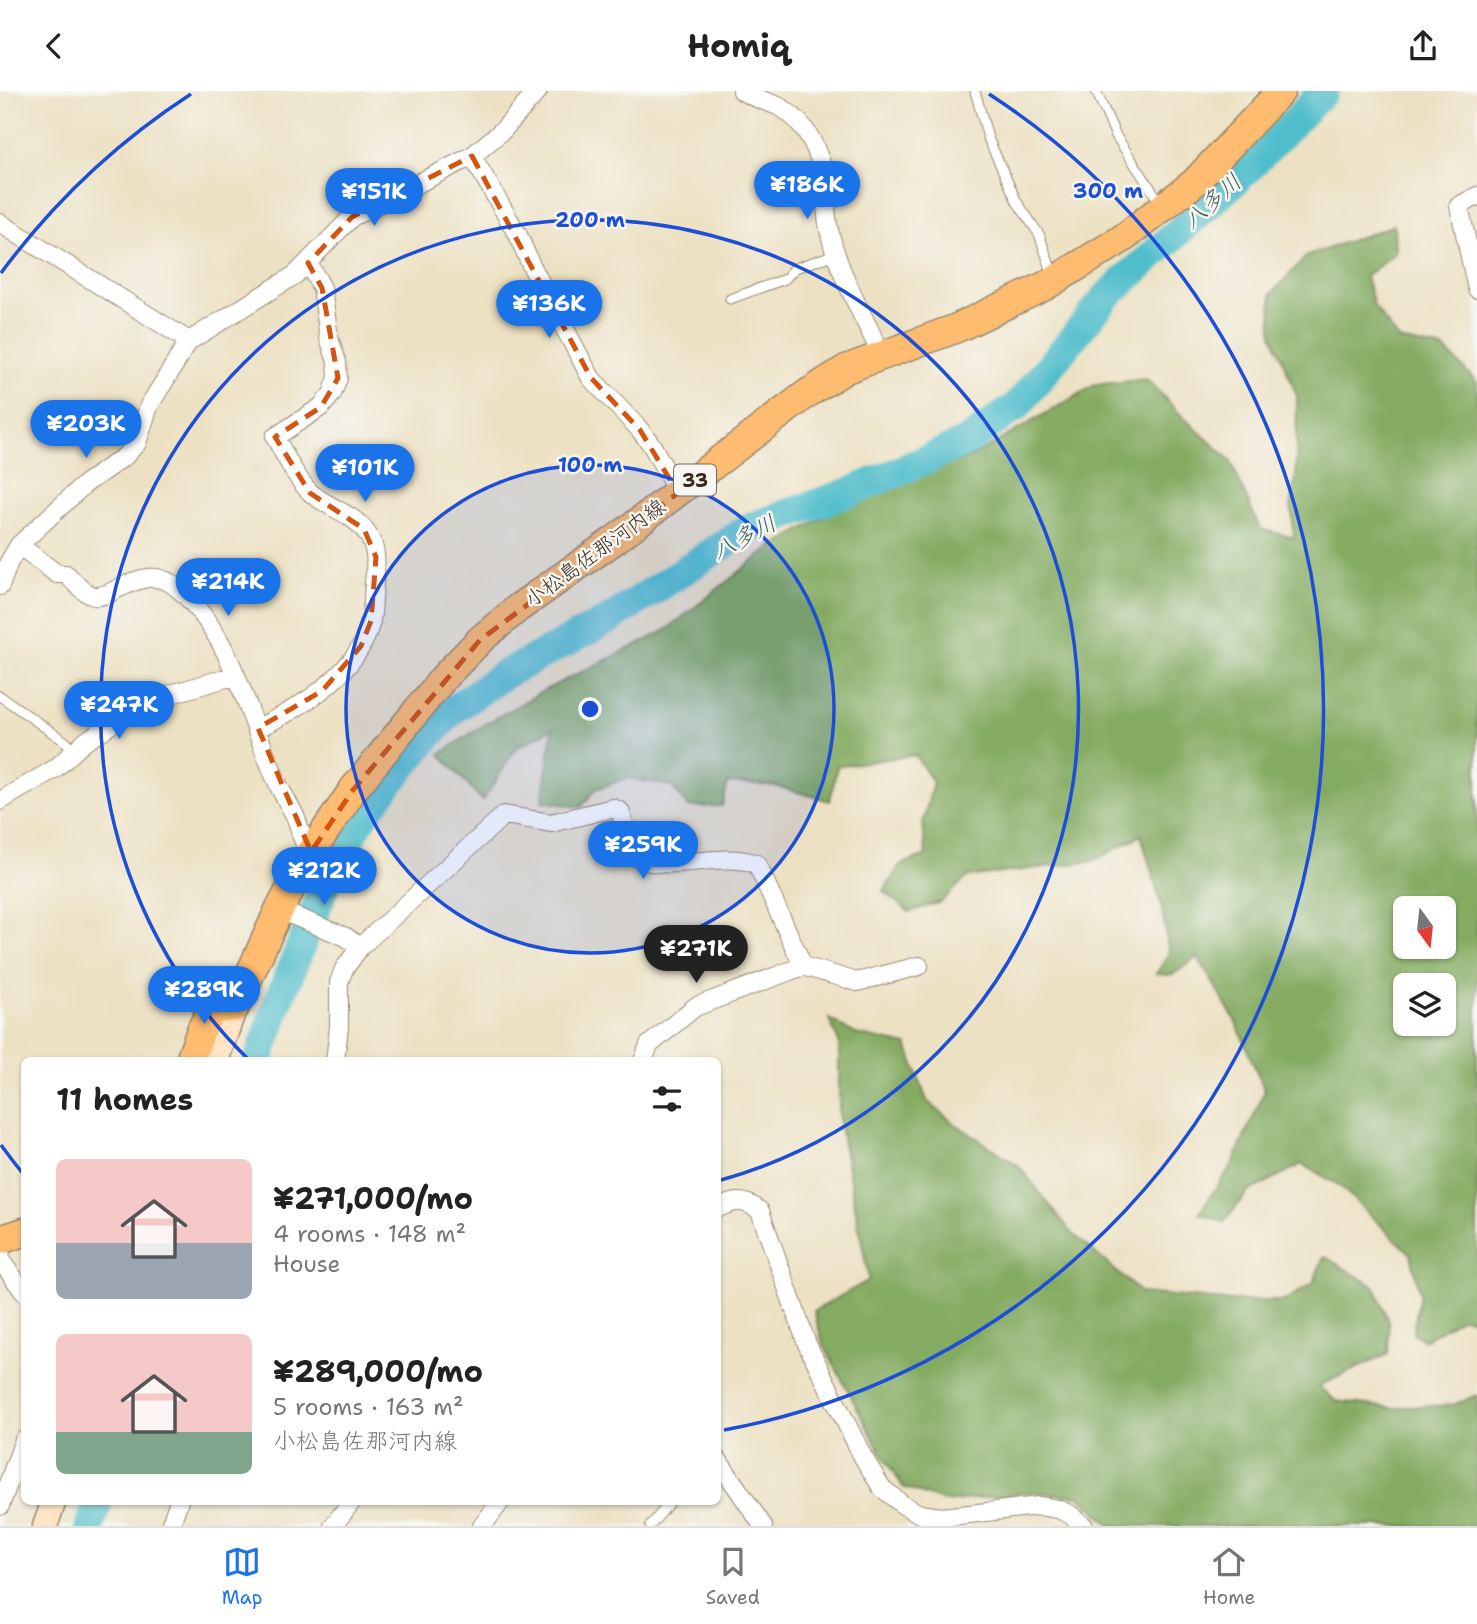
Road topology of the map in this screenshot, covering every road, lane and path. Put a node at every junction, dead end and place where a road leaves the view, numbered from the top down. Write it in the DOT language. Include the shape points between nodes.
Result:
graph roads {
  1 [pos="538,91"];
  2 [pos="742,91"];
  3 [pos="975,91"];
  4 [pos="1096,91"];
  5 [pos="1281,91"];
  6 [pos="472,156"];
  7 [pos="1477,196"];
  8 [pos="1163,207"];
  9 [pos="0,223"];
  10 [pos="836,254"];
  11 [pos="308,263"];
  12 [pos="1055,281"];
  13 [pos="1477,289"];
  14 [pos="730,299"];
  15 [pos="189,341"];
  16 [pos="882,356"];
  17 [pos="678,493"];
  18 [pos="19,545"];
  19 [pos="0,586"];
  20 [pos="236,675"];
  21 [pos="0,697"];
  22 [pos="258,728"];
  23 [pos="74,751"];
  24 [pos="0,800"];
  25 [pos="311,852"];
  26 [pos="284,912"];
  27 [pos="353,942"];
  28 [pos="803,966"];
  29 [pos="919,966"];
  30 [pos="235,1007"];
  31 [pos="191,1057"];
  32 [pos="217,1057"];
  33 [pos="335,1057"];
  34 [pos="644,1057"];
  35 [pos="721,1207"];
  36 [pos="21,1234"];
  37 [pos="0,1240"];
  38 [pos="0,1248"];
  39 [pos="21,1287"];
  40 [pos="21,1448"];
  41 [pos="721,1464"];
  42 [pos="53,1505"];
  43 [pos="178,1505"];
  44 [pos="349,1505"];
  45 [pos="498,1505"];
  46 [pos="668,1505"];
  47 [pos="0,1506"];
  48 [pos="45,1526"];
  49 [pos="170,1526"];
  50 [pos="333,1526"];
  51 [pos="482,1526"];
  52 [pos="650,1526"];
  53 [pos="763,1526"];
  54 [pos="1084,1526"];
  1 -- 6 [label="street"];
  2 -- 10 [label="street" via="779,107 810,135 832,199 826,204 826,219"];
  3 -- 12 [label="lane" via="988,138 1017,202 1039,233"];
  4 -- 8 [label="lane" via="1116,136"];
  5 -- 8 [label="main road, 小松島佐那河内線 / 33" via="1194,183"];
  6 -- 11 [label="street" via="352,217"];
  6 -- 17 [label="street" via="591,378 640,430"];
  7 -- 13 [label="street" via="1459,206"];
  8 -- 12 [label="main road, 小松島佐那河内線 / 33"];
  9 -- 15 [label="street"];
  10 -- 14 [label="lane"];
  10 -- 16 [label="street"];
  11 -- 15 [label="street"];
  11 -- 22 [label="street" via="322,288 338,378 321,407 275,437 310,493 365,529 373,542 371,621 361,646 322,691"];
  12 -- 16 [label="main road, 小松島佐那河内線 / 33" via="957,328"];
  15 -- 18 [label="street" via="149,406 137,443"];
  16 -- 17 [label="main road, 小松島佐那河内線 / 33" via="846,369 808,393"];
  17 -- 25 [label="main road, 小松島佐那河内線 / 33" via="480,640 353,790"];
  18 -- 19 [label="street"];
  18 -- 20 [label="street" via="95,596 138,579 153,576 167,580 208,623"];
  20 -- 22 [label="street"];
  20 -- 23 [label="street" via="171,694 133,711"];
  21 -- 23 [label="lane"];
  22 -- 25 [label="street" via="303,844"];
  23 -- 24 [label="street" via="56,768"];
  25 -- 26 [label="main road, 小松島佐那河内線 / 33"];
  26 -- 27 [label="street"];
  26 -- 30 [label="main road, 小松島佐那河内線 / 33"];
  27 -- 28 [label="street" via="504,815 551,823 613,808 620,811 635,856 645,862 724,858 757,864"];
  27 -- 33 [label="street" via="340,982"];
  28 -- 29 [label="street" via="857,982"];
  28 -- 34 [label="street" via="695,1007 649,1045"];
  30 -- 31 [label="main road" via="212,1009"];
  30 -- 32 [label="main road"];
  35 -- 54 [label="street" via="749,1203 760,1212 807,1344 882,1488 920,1514 942,1517 1039,1506 1058,1509"];
  36 -- 37 [label="main road"];
  38 -- 39 [label="street" via="1,1261"];
  40 -- 47 [label="street"];
  41 -- 53 [label="street"];
  42 -- 48 [label="main road"];
  43 -- 49 [label="street"];
  44 -- 50 [label="street"];
  45 -- 51 [label="street"];
  46 -- 52 [label="lane"];
}
